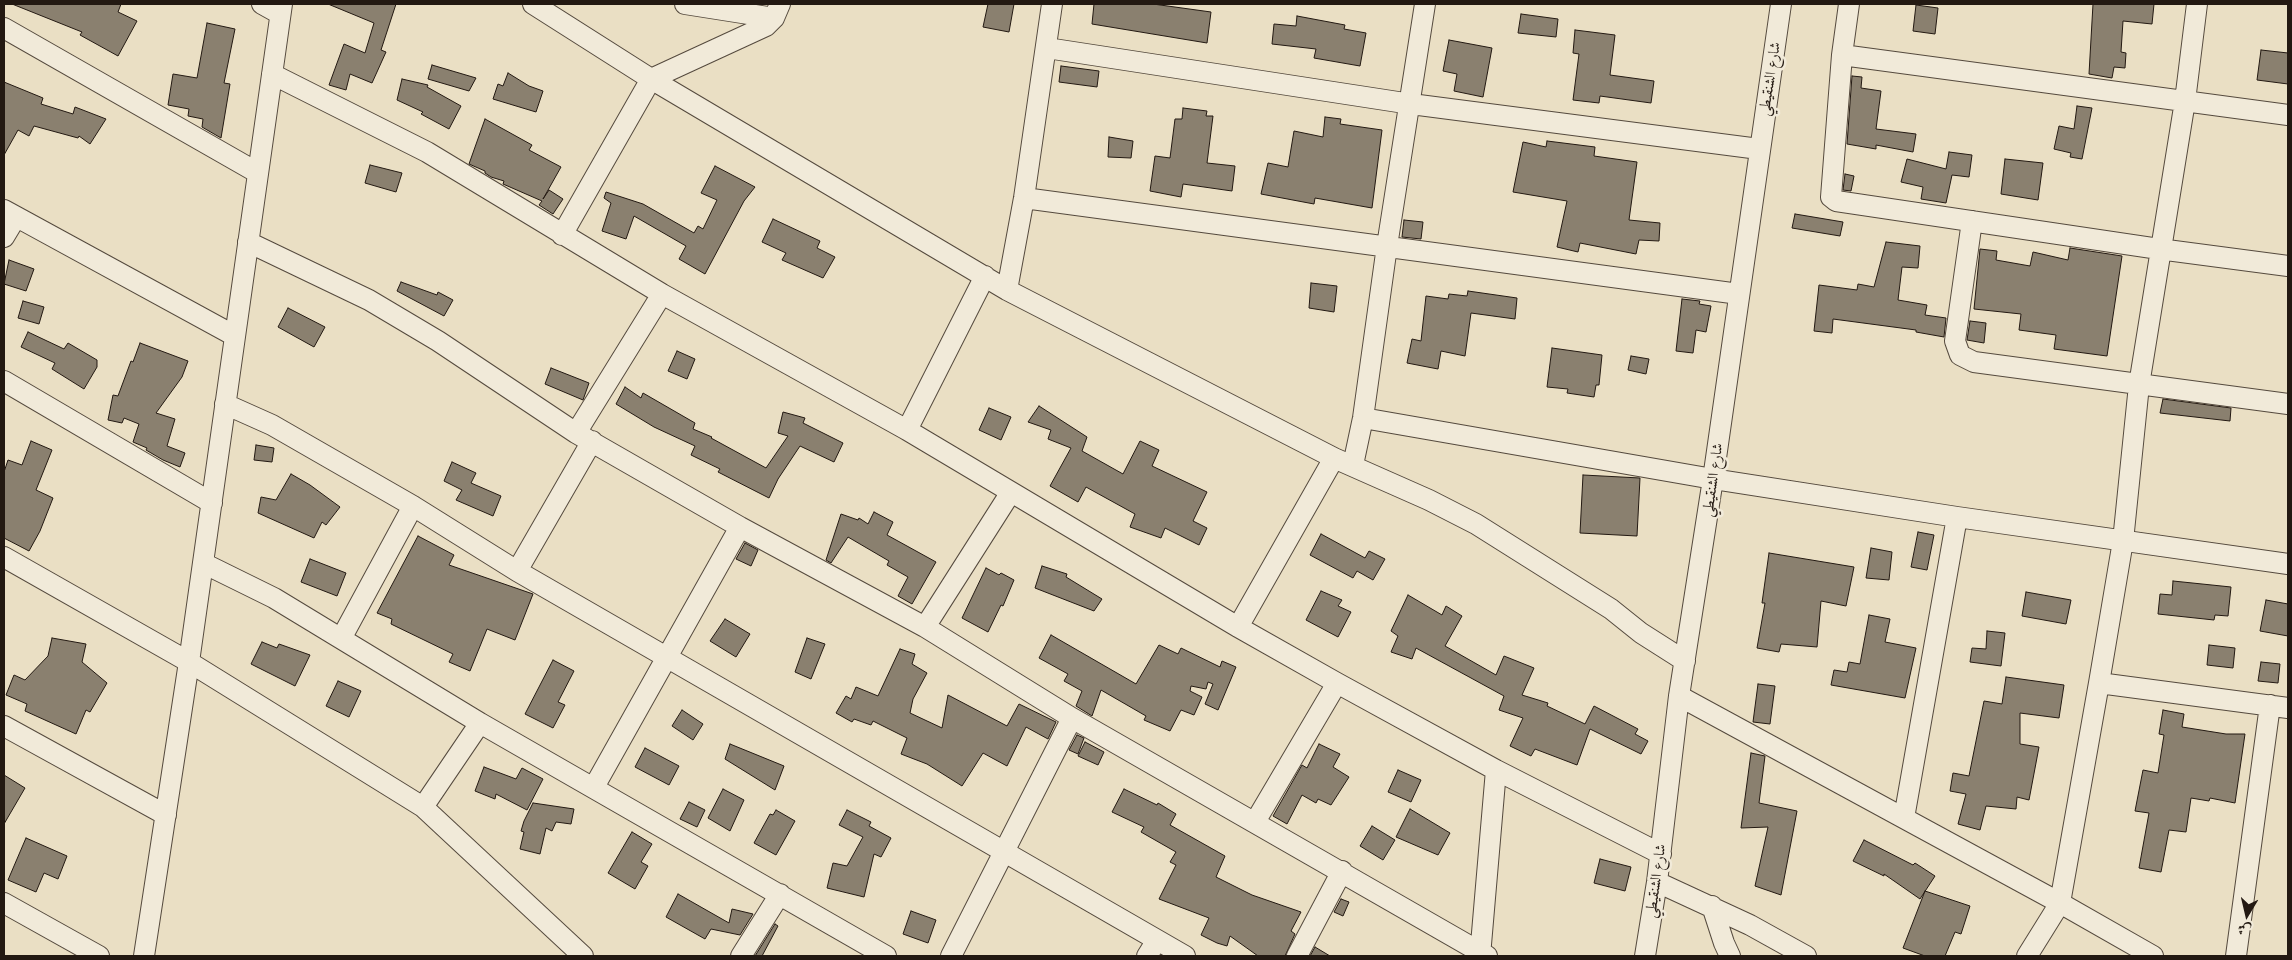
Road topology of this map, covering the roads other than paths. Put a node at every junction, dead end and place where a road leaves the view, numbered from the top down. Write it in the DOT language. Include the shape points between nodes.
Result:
graph roads {
  1 [pos="262,4"];
  2 [pos="533,4"];
  3 [pos="686,4"];
  4 [pos="1052,4"];
  5 [pos="1425,4"];
  6 [pos="1781,4"];
  7 [pos="1849,4"];
  8 [pos="2197,4"];
  9 [pos="281,9"];
  10 [pos="777,11"];
  11 [pos="4,28"];
  12 [pos="1047,48"];
  13 [pos="1842,55"];
  14 [pos="272,74"];
  15 [pos="651,79"];
  16 [pos="2185,101"];
  17 [pos="1411,104"];
  18 [pos="2288,115"];
  19 [pos="1759,149"];
  20 [pos="258,173"];
  21 [pos="1024,198"];
  22 [pos="10,214"];
  23 [pos="1972,221"];
  24 [pos="562,234"];
  25 [pos="4,237"];
  26 [pos="248,242"];
  27 [pos="1386,246"];
  28 [pos="2159,249"];
  29 [pos="2288,266"];
  30 [pos="985,276"];
  31 [pos="1007,290"];
  32 [pos="662,294"];
  33 [pos="1739,294"];
  34 [pos="235,336"];
  35 [pos="4,381"];
  36 [pos="2139,385"];
  37 [pos="225,404"];
  38 [pos="2288,404"];
  39 [pos="1363,418"];
  40 [pos="907,430"];
  41 [pos="584,437"];
  42 [pos="1334,458"];
  43 [pos="1354,465"];
  44 [pos="1713,480"];
  45 [pos="1011,492"];
  46 [pos="212,503"];
  47 [pos="413,506"];
  48 [pos="1957,518"];
  49 [pos="740,526"];
  50 [pos="2124,541"];
  51 [pos="4,557"];
  52 [pos="203,563"];
  53 [pos="2288,564"];
  54 [pos="517,572"];
  55 [pos="925,627"];
  56 [pos="1238,627"];
  57 [pos="342,637"];
  58 [pos="667,658"];
  59 [pos="1685,661"];
  60 [pos="189,662"];
  61 [pos="1337,683"];
  62 [pos="2099,683"];
  63 [pos="1679,696"];
  64 [pos="2279,707"];
  65 [pos="1072,718"];
  66 [pos="480,722"];
  67 [pos="4,726"];
  68 [pos="1496,770"];
  69 [pos="594,787"];
  70 [pos="423,807"];
  71 [pos="166,815"];
  72 [pos="1904,818"];
  73 [pos="1255,822"];
  74 [pos="1004,852"];
  75 [pos="1660,854"];
  76 [pos="1342,871"];
  77 [pos="1657,882"];
  78 [pos="780,894"];
  79 [pos="4,903"];
  80 [pos="2060,903"];
  81 [pos="1712,906"];
  82 [pos="1152,948"];
  83 [pos="1482,955"];
  84 [pos="99,956"];
  85 [pos="144,956"];
  86 [pos="583,956"];
  87 [pos="741,956"];
  88 [pos="886,956"];
  89 [pos="951,956"];
  90 [pos="1185,956"];
  91 [pos="1297,956"];
  92 [pos="1646,956"];
  93 [pos="1730,956"];
  94 [pos="1806,956"];
  95 [pos="2027,956"];
  96 [pos="2153,956"];
  97 [pos="2236,956"];
  1 -- 9 [label="street"];
  2 -- 15 [label="street"];
  3 -- 10 [label="street"];
  4 -- 12 [label="street"];
  5 -- 17 [label="street"];
  6 -- 19 [label="street, شارع الشنقيطي"];
  7 -- 13 [label="street"];
  8 -- 16 [label="street"];
  9 -- 14 [label="street"];
  10 -- 15 [label="street" via="766,26"];
  11 -- 20 [label="street"];
  12 -- 17 [label="street"];
  12 -- 21 [label="street"];
  13 -- 16 [label="street"];
  13 -- 23 [label="street" via="1831,197 1845,204"];
  14 -- 20 [label="street"];
  14 -- 24 [label="street" via="427,152"];
  15 -- 24 [label="street"];
  15 -- 30 [label="street"];
  16 -- 18 [label="street"];
  16 -- 28 [label="street"];
  17 -- 19 [label="street"];
  17 -- 27 [label="street"];
  19 -- 33 [label="street, شارع الشنقيطي"];
  20 -- 26 [label="street"];
  21 -- 27 [label="street"];
  21 -- 31 [label="street"];
  22 -- 25 [label="street"];
  22 -- 34 [label="street"];
  23 -- 28 [label="street"];
  23 -- 36 [label="street" via="1955,341 1960,355 1974,362"];
  24 -- 32 [label="street"];
  26 -- 34 [label="street"];
  26 -- 41 [label="street" via="369,300 438,341"];
  27 -- 33 [label="street"];
  27 -- 39 [label="street"];
  28 -- 29 [label="street"];
  28 -- 36 [label="street"];
  30 -- 31 [label="street"];
  30 -- 40 [label="street"];
  31 -- 42 [label="street"];
  32 -- 40 [label="street"];
  32 -- 41 [label="street"];
  33 -- 44 [label="street, شارع الشنقيطي"];
  34 -- 37 [label="street"];
  35 -- 46 [label="street"];
  36 -- 38 [label="street"];
  36 -- 50 [label="street"];
  37 -- 46 [label="street"];
  37 -- 47 [label="street" via="272,425"];
  39 -- 43 [label="street"];
  39 -- 44 [label="street"];
  40 -- 45 [label="street"];
  41 -- 49 [label="street"];
  41 -- 54 [label="street"];
  42 -- 43 [label="street"];
  42 -- 56 [label="street"];
  43 -- 59 [label="street" via="1476,524 1612,609 1641,633"];
  44 -- 48 [label="street"];
  44 -- 59 [label="street, شارع الشنقيطي"];
  45 -- 55 [label="street"];
  45 -- 56 [label="street"];
  46 -- 52 [label="street"];
  47 -- 54 [label="street"];
  47 -- 57 [label="street"];
  48 -- 50 [label="street"];
  48 -- 72 [label="street"];
  49 -- 55 [label="street"];
  49 -- 58 [label="street"];
  50 -- 53 [label="street"];
  50 -- 62 [label="street"];
  51 -- 60 [label="street"];
  52 -- 57 [label="street"];
  52 -- 60 [label="street"];
  54 -- 58 [label="street"];
  55 -- 65 [label="street"];
  56 -- 61 [label="street"];
  57 -- 66 [label="street"];
  58 -- 69 [label="street"];
  58 -- 74 [label="street"];
  59 -- 63 [label="street, شارع الشنقيطي"];
  60 -- 70 [label="street"];
  60 -- 71 [label="street"];
  61 -- 68 [label="street"];
  61 -- 73 [label="street"];
  62 -- 64 [label="street"];
  62 -- 80 [label="street"];
  63 -- 72 [label="street"];
  63 -- 75 [label="street, شارع الشنقيطي"];
  64 -- 97 [label="street"];
  65 -- 73 [label="street"];
  65 -- 74 [label="street"];
  66 -- 69 [label="street"];
  66 -- 70 [label="street"];
  67 -- 71 [label="street"];
  68 -- 75 [label="street"];
  68 -- 83 [label="street"];
  69 -- 78 [label="street"];
  70 -- 86 [label="street"];
  71 -- 85 [label="street"];
  72 -- 80 [label="street"];
  73 -- 76 [label="street"];
  74 -- 82 [label="street"];
  74 -- 89 [label="street"];
  75 -- 77 [label="street, شارع الشنقيطي"];
  76 -- 83 [label="street"];
  76 -- 91 [label="street"];
  77 -- 81 [label="street"];
  77 -- 92 [label="street, شارع الشنقيطي"];
  78 -- 87 [label="street"];
  78 -- 88 [label="street"];
  79 -- 84 [label="street"];
  80 -- 95 [label="street"];
  80 -- 96 [label="street"];
  81 -- 93 [label="street"];
  81 -- 94 [label="street"];
  82 -- 90 [label="street"];
}
